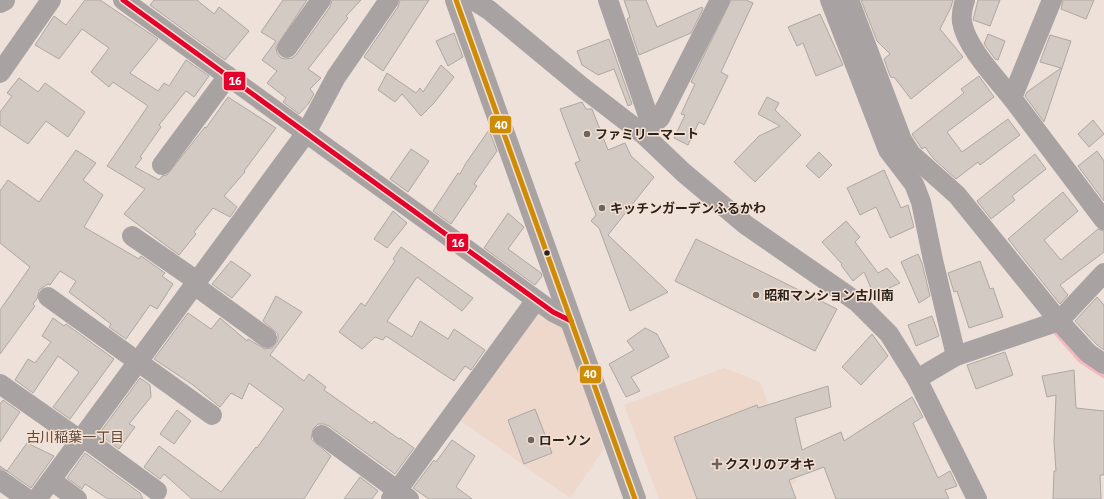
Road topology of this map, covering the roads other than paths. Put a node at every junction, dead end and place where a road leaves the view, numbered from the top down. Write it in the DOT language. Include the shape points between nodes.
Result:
graph roads {
  1 [pos="4,0"];
  2 [pos="52,0"];
  3 [pos="123,0"];
  4 [pos="321,0"];
  5 [pos="389,0"];
  6 [pos="456,0"];
  7 [pos="473,0"];
  8 [pos="608,0"];
  9 [pos="720,0"];
  10 [pos="830,0"];
  11 [pos="849,0"];
  12 [pos="965,0"];
  13 [pos="1052,0"];
  14 [pos="0,2"];
  15 [pos="286,48"];
  16 [pos="0,73"];
  17 [pos="228,76"];
  18 [pos="1012,98"];
  19 [pos="648,131"];
  20 [pos="306,133"];
  21 [pos="162,165"];
  22 [pos="1104,220"];
  23 [pos="132,236"];
  24 [pos="1104,274"];
  25 [pos="196,283"];
  26 [pos="48,297"];
  27 [pos="536,300"];
  28 [pos="571,321"];
  29 [pos="1053,323"];
  30 [pos="266,338"];
  31 [pos="956,356"];
  32 [pos="138,362"];
  33 [pos="1104,364"];
  34 [pos="918,379"];
  35 [pos="0,384"];
  36 [pos="212,415"];
  37 [pos="322,435"];
  38 [pos="82,439"];
  39 [pos="0,480"];
  40 [pos="51,480"];
  41 [pos="157,491"];
  42 [pos="399,496"];
  43 [pos="27,499"];
  44 [pos="37,499"];
  45 [pos="77,499"];
  46 [pos="635,499"];
  47 [pos="977,499"];
  1 -- 14 [label="street"];
  2 -- 16 [label="street"];
  3 -- 17 [label="street"];
  4 -- 15 [label="street"];
  5 -- 20 [label="street" via="336,77"];
  6 -- 28 [label="street"];
  7 -- 19 [label="street" via="582,87"];
  8 -- 19 [label="street"];
  9 -- 19 [label="street" via="660,118"];
  10 -- 31 [label="street" via="888,150 914,184 921,202 932,260"];
  11 -- 29 [label="street" via="902,140 911,154 957,195"];
  12 -- 18 [label="street" via="962,20 965,33"];
  13 -- 18 [label="street"];
  17 -- 20 [label="street"];
  17 -- 21 [label="street"];
  18 -- 22 [label="street"];
  19 -- 34 [label="street" via="684,173 746,225 857,302 889,334"];
  20 -- 25 [label="street"];
  20 -- 27 [label="street"];
  23 -- 25 [label="street"];
  24 -- 29 [label="street"];
  25 -- 30 [label="street"];
  25 -- 32 [label="street"];
  26 -- 32 [label="street"];
  27 -- 28 [label="street"];
  27 -- 42 [label="street"];
  28 -- 46 [label="street"];
  29 -- 31 [label="street"];
  29 -- 33 [label="street"];
  31 -- 34 [label="street"];
  32 -- 36 [label="street"];
  32 -- 38 [label="street"];
  34 -- 47 [label="street"];
  35 -- 38 [label="street"];
  37 -- 42 [label="street"];
  38 -- 40 [label="street"];
  38 -- 41 [label="street"];
  39 -- 43 [label="street"];
  40 -- 44 [label="street"];
  40 -- 45 [label="street"];
}
